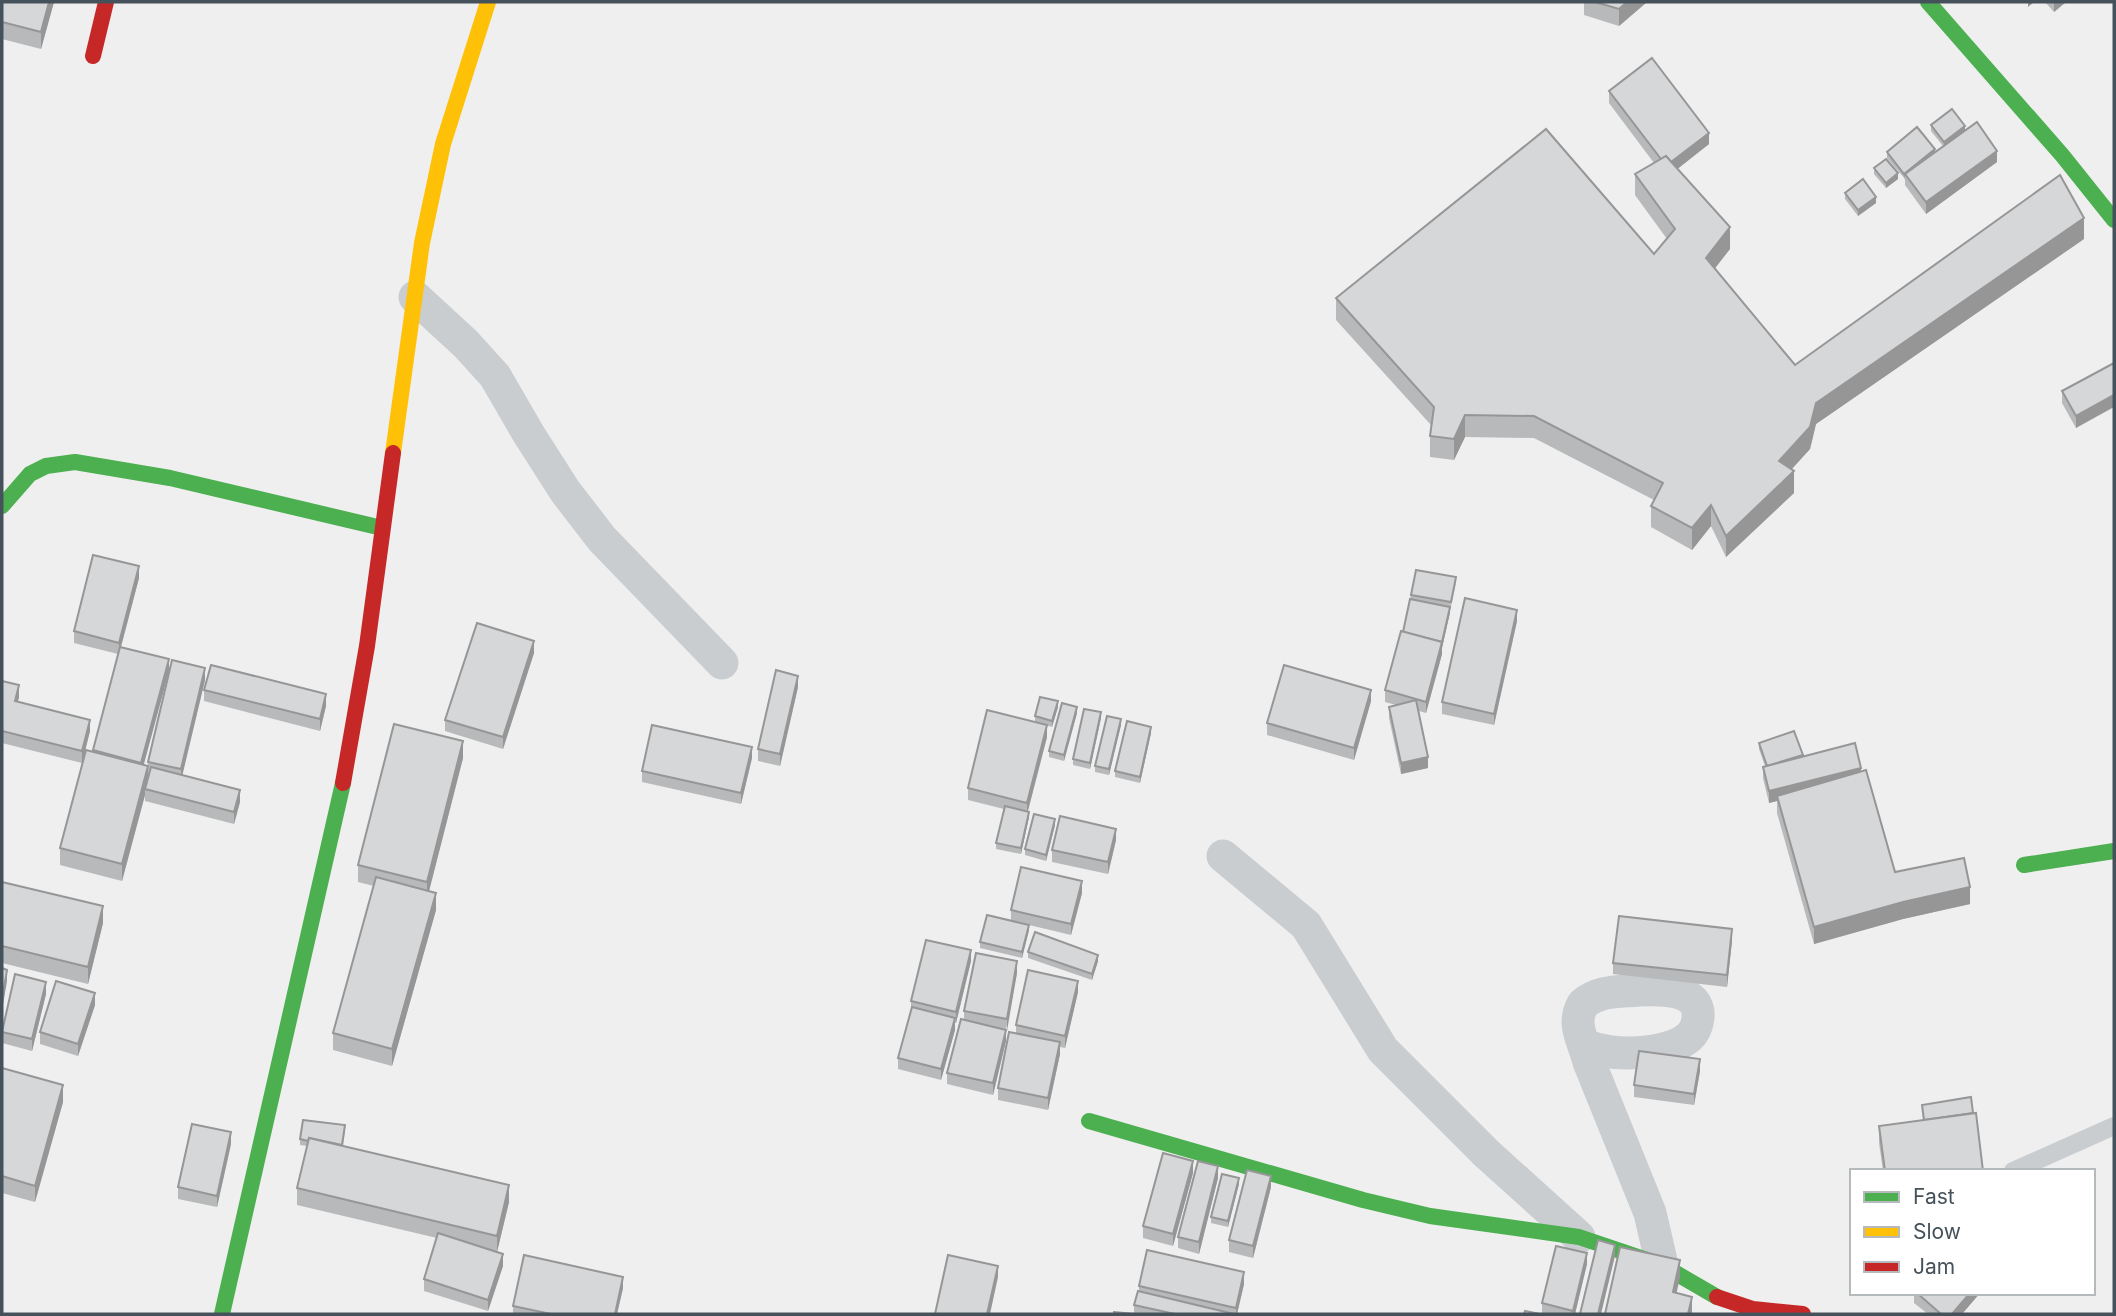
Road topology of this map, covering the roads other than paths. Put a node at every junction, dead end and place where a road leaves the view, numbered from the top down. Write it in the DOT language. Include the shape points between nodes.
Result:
graph roads {
  1 [pos="106,2"];
  2 [pos="488,2"];
  3 [pos="1928,2"];
  4 [pos="93,56"];
  5 [pos="2114,220"];
  6 [pos="415,297"];
  7 [pos="2,506"];
  8 [pos="382,528"];
  9 [pos="722,663"];
  10 [pos="2114,851"];
  11 [pos="1223,856"];
  12 [pos="2024,865"];
  13 [pos="1585,1045"];
  14 [pos="1089,1121"];
  15 [pos="2114,1126"];
  16 [pos="2017,1169"];
  17 [pos="1579,1237"];
  18 [pos="1662,1265"];
  19 [pos="1720,1307"];
  20 [pos="222,1314"];
  21 [pos="1803,1314"];
  1 -- 4 [label="street"];
  2 -- 6 [label="street" via="443,144"];
  3 -- 5 [label="street"];
  6 -- 8 [label="street"];
  6 -- 9 [label="street" via="495,376 565,491 602,539"];
  7 -- 8 [label="street" via="30,474 75,461 170,478"];
  8 -- 20 [label="street" via="343,786"];
  10 -- 12 [label="street"];
  11 -- 17 [label="street" via="1306,925 1383,1050"];
  13 -- 18 [label="street" via="1650,1213"];
  14 -- 17 [label="street" via="1390,1206 1453,1220"];
  15 -- 16 [label="lane"];
  17 -- 18 [label="street"];
  18 -- 19 [label="street"];
  19 -- 21 [label="street"];
}
